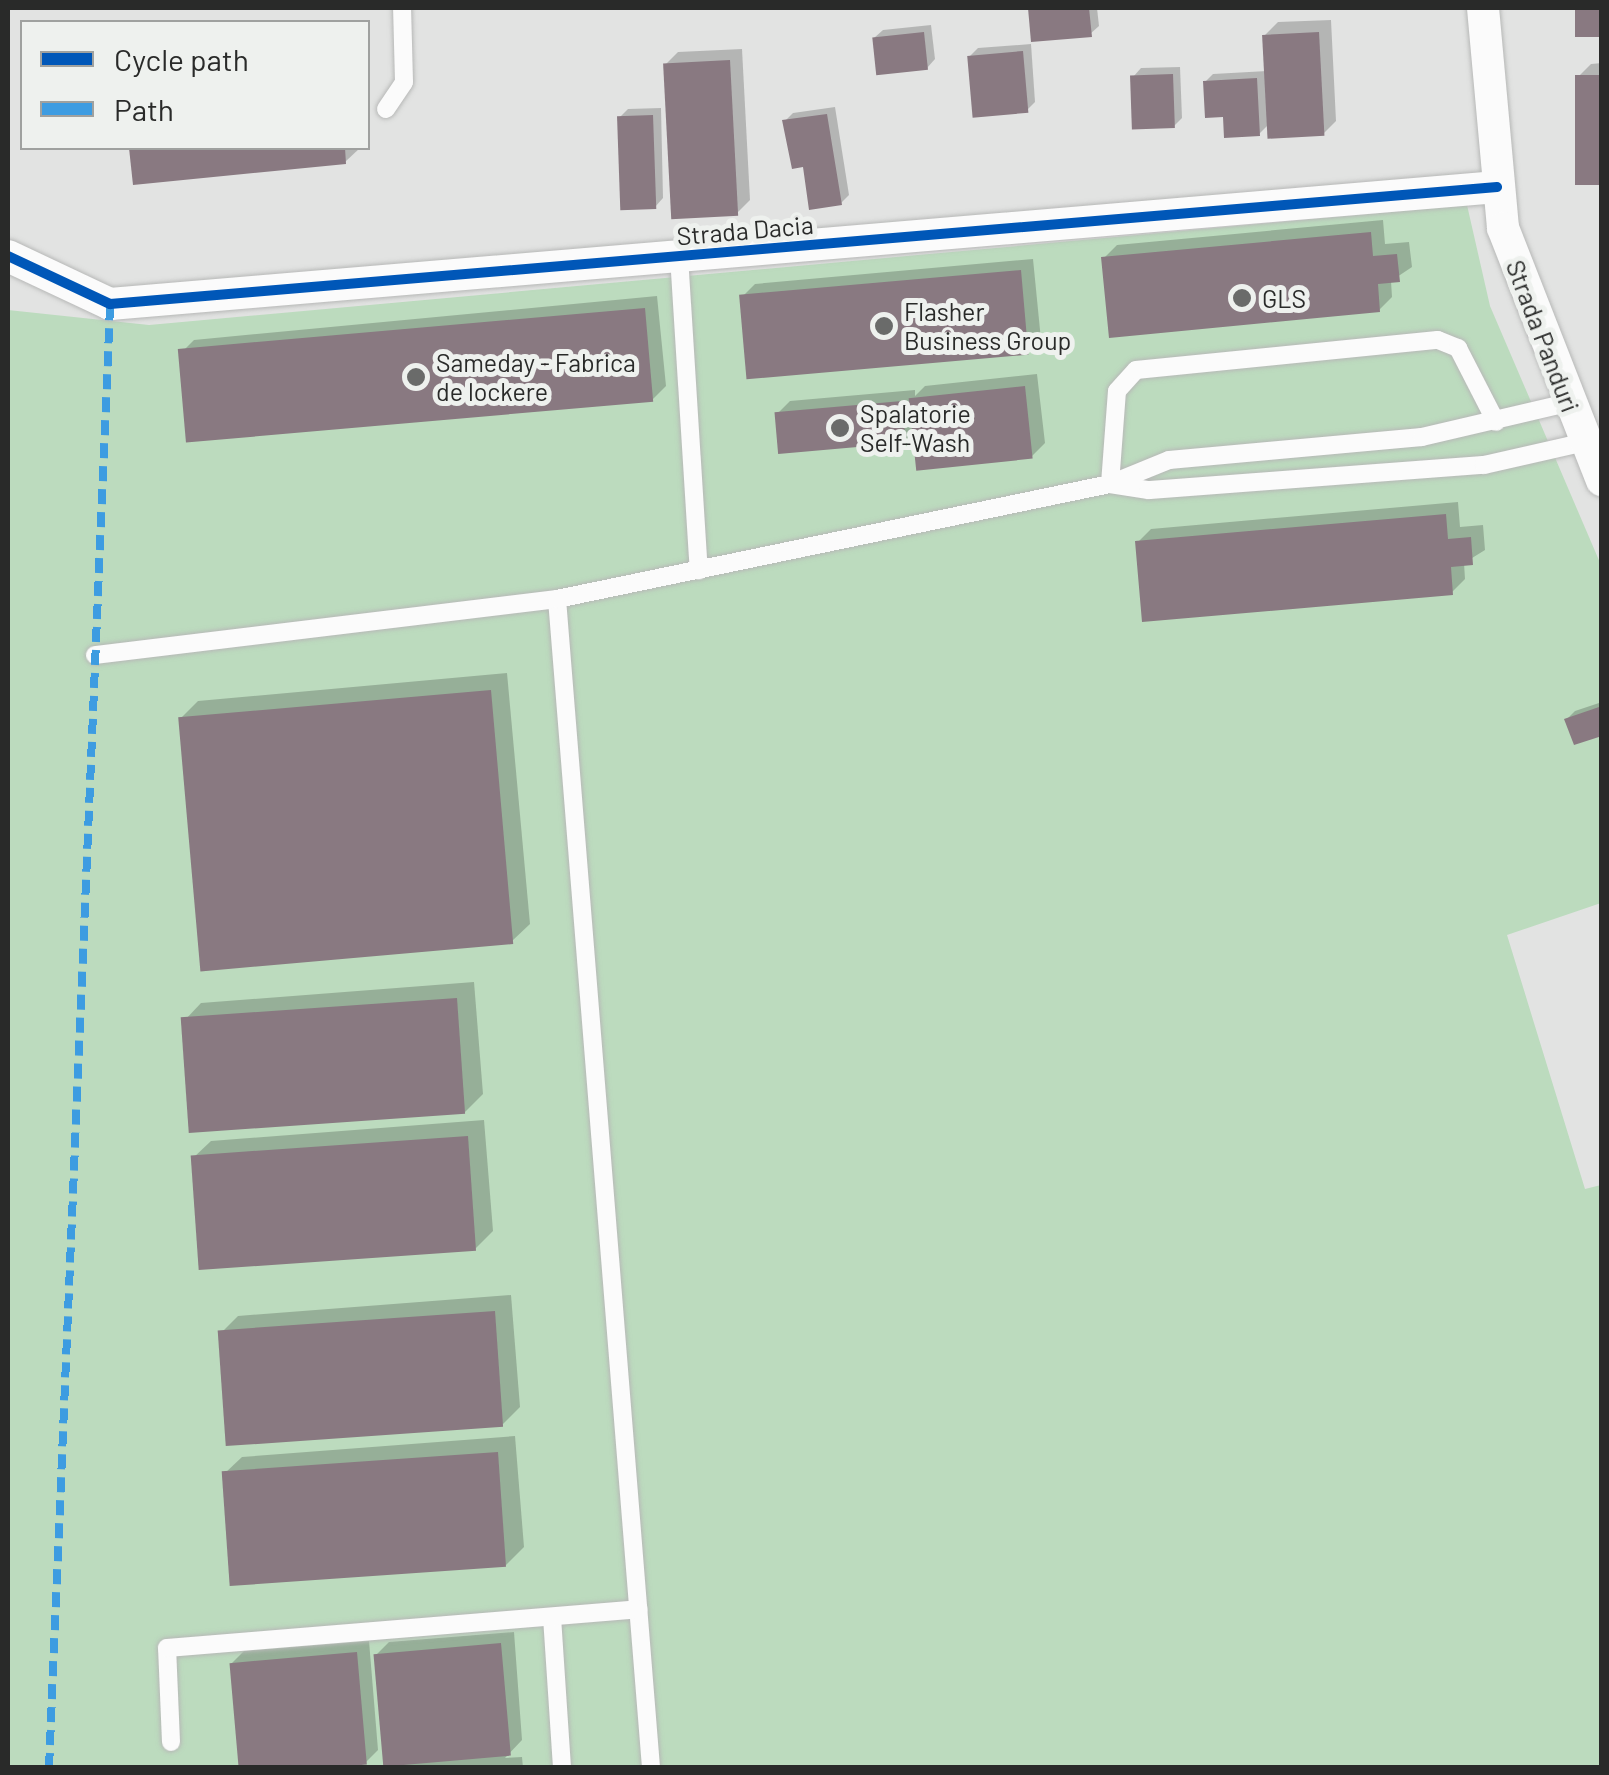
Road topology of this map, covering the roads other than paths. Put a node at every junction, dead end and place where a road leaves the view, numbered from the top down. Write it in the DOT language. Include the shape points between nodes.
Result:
graph roads {
  1 [pos="402,8"];
  2 [pos="1483,8"];
  3 [pos="386,109"];
  4 [pos="1497,187"];
  5 [pos="8,256"];
  6 [pos="679,256"];
  7 [pos="1568,403"];
  8 [pos="1496,422"];
  9 [pos="1585,442"];
  10 [pos="1602,480"];
  11 [pos="1110,484"];
  12 [pos="699,570"];
  13 [pos="557,599"];
  14 [pos="95,655"];
  15 [pos="638,1610"];
  16 [pos="552,1616"];
  17 [pos="171,1742"];
  18 [pos="562,1768"];
  19 [pos="651,1768"];
  1 -- 3 [label="lane" via="404,82"];
  2 -- 4 [label="street, Strada Panduri"];
  4 -- 6 [label="street, Strada Dacia"];
  4 -- 7 [label="street, Strada Panduri" via="1516,274"];
  5 -- 6 [label="street, Strada Dacia" via="110,304"];
  6 -- 12 [label="lane"];
  7 -- 8 [label="lane"];
  7 -- 9 [label="street, Strada Panduri"];
  8 -- 11 [label="lane" via="1422,437 1169,460"];
  8 -- 11 [label="lane" via="1458,348 1438,340 1136,370 1117,390"];
  9 -- 10 [label="street, Strada Panduri"];
  9 -- 11 [label="lane" via="1484,465 1149,490"];
  11 -- 12 [label="lane"];
  12 -- 13 [label="lane"];
  13 -- 14 [label="lane"];
  13 -- 15 [label="lane" via="590,945"];
  15 -- 16 [label="lane"];
  15 -- 19 [label="lane"];
  16 -- 17 [label="lane" via="168,1648"];
  16 -- 18 [label="lane"];
}
